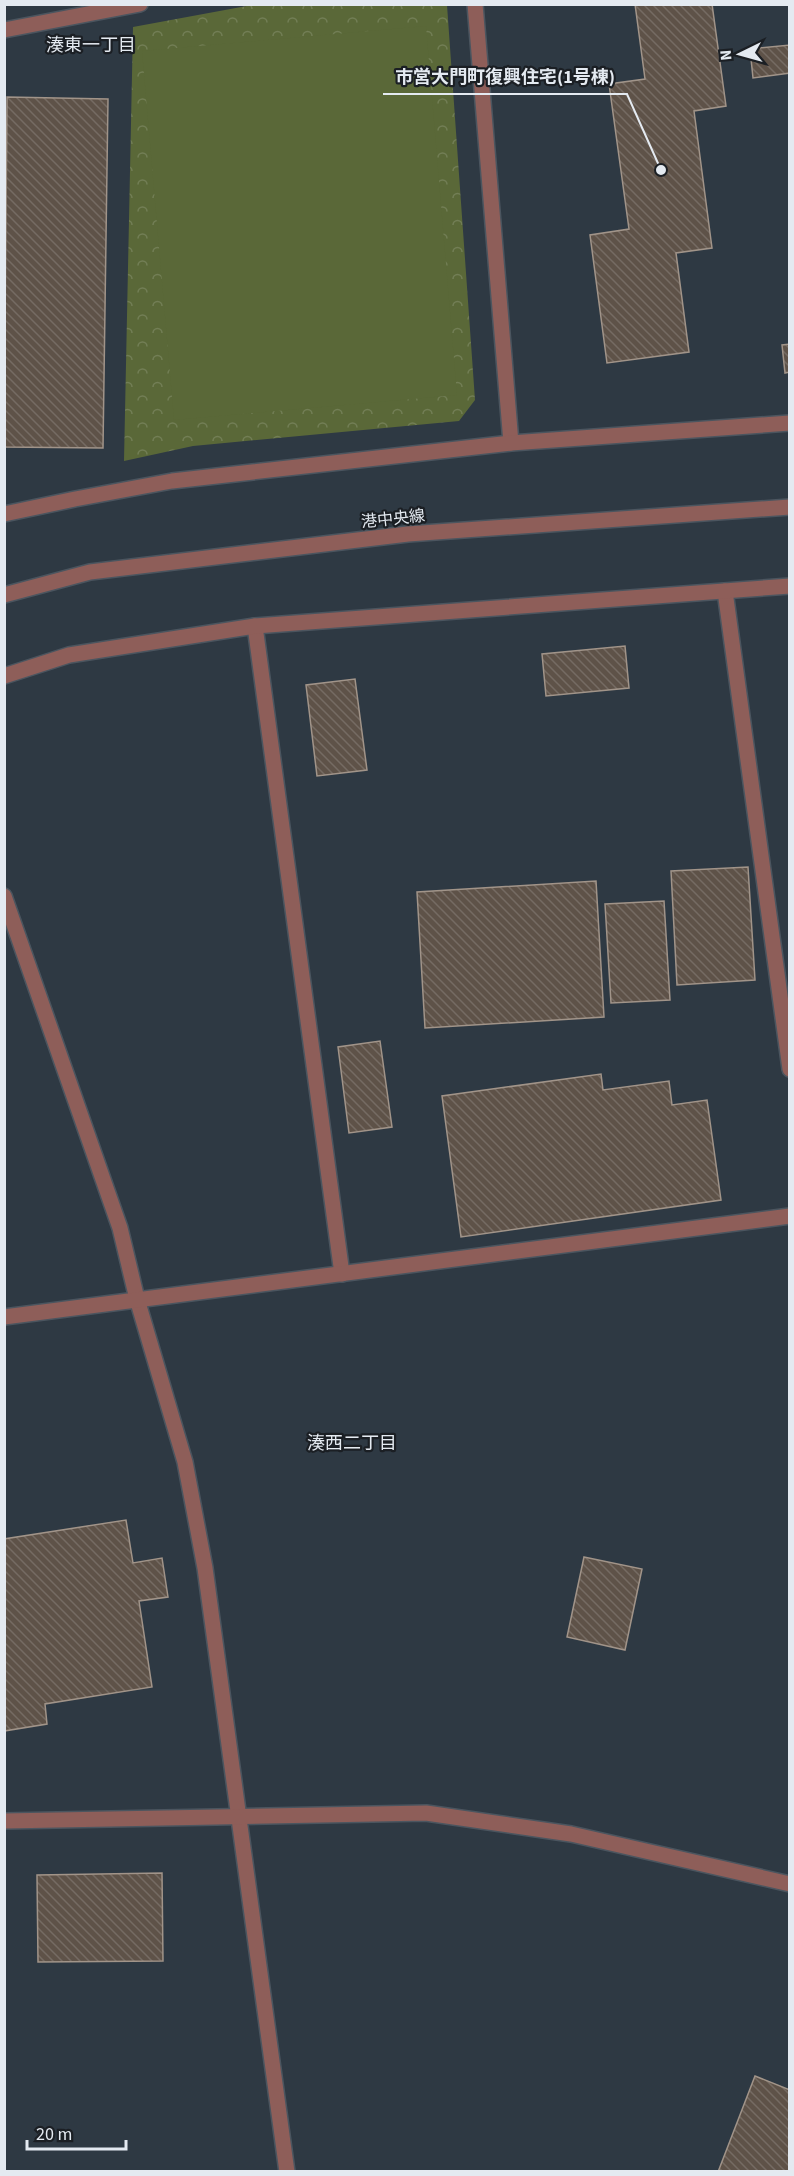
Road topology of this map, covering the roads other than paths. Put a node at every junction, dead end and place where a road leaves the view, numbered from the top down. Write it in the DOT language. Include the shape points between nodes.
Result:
graph roads {
  1 [pos="140,4"];
  2 [pos="475,4"];
  3 [pos="4,30"];
  4 [pos="789,423"];
  5 [pos="511,443"];
  6 [pos="789,507"];
  7 [pos="4,514"];
  8 [pos="789,586"];
  9 [pos="725,591"];
  10 [pos="4,595"];
  11 [pos="255,626"];
  12 [pos="4,676"];
  13 [pos="4,896"];
  14 [pos="789,1069"];
  15 [pos="789,1216"];
  16 [pos="342,1274"];
  17 [pos="137,1299"];
  18 [pos="4,1317"];
  19 [pos="240,1816"];
  20 [pos="4,1821"];
  21 [pos="789,1884"];
  22 [pos="286,2172"];
  1 -- 3 [label="street"];
  2 -- 5 [label="street"];
  4 -- 5 [label="street"];
  5 -- 7 [label="street" via="172,482"];
  6 -- 10 [label="street, 港中央線" via="408,534 90,572"];
  8 -- 9 [label="street"];
  9 -- 11 [label="street"];
  9 -- 14 [label="street"];
  11 -- 12 [label="street" via="69,655"];
  11 -- 16 [label="street"];
  13 -- 17 [label="street" via="120,1228"];
  15 -- 16 [label="street"];
  16 -- 17 [label="street"];
  17 -- 18 [label="street"];
  17 -- 19 [label="street" via="185,1462 205,1568"];
  19 -- 20 [label="street"];
  19 -- 21 [label="street" via="426,1813 571,1834"];
  19 -- 22 [label="street"];
}
